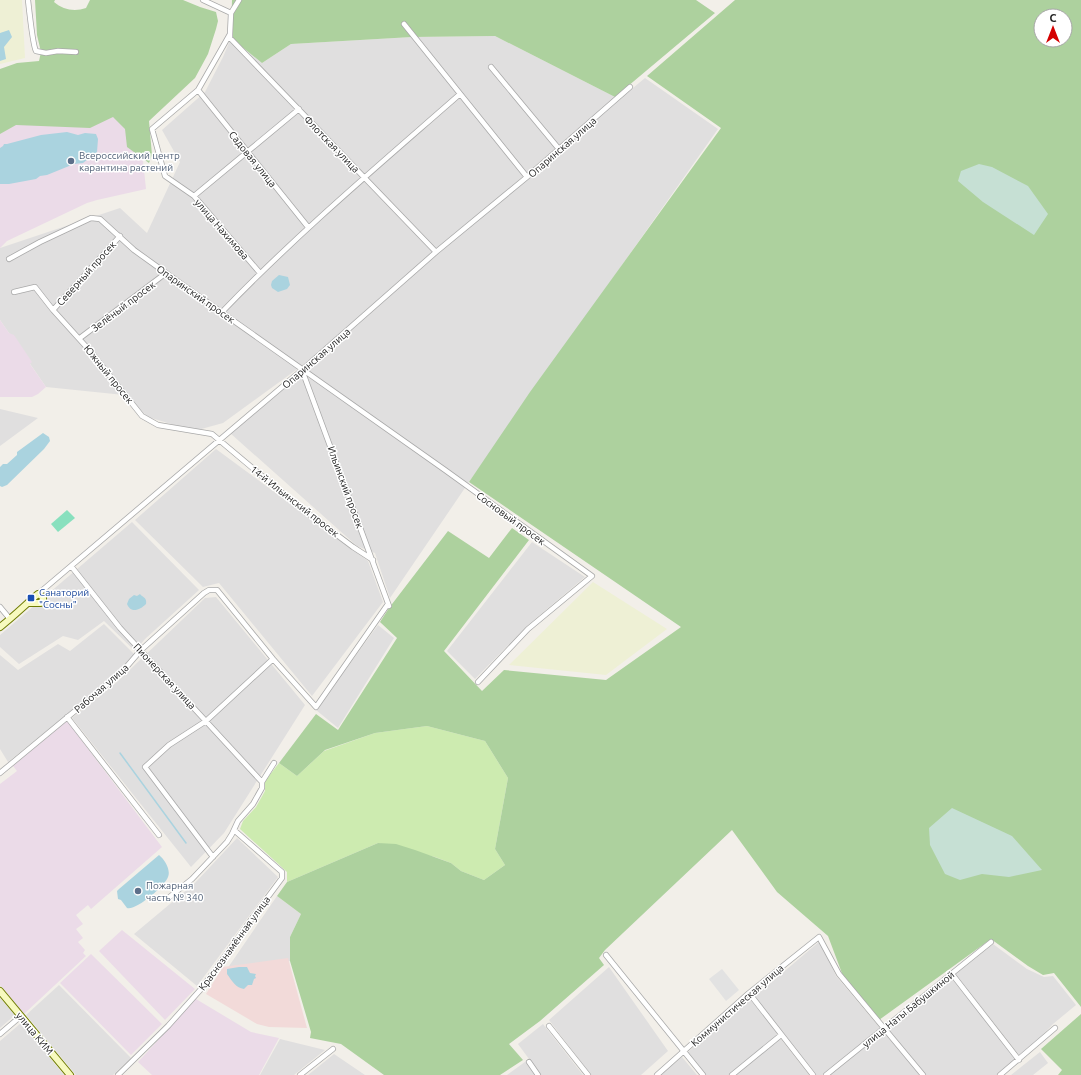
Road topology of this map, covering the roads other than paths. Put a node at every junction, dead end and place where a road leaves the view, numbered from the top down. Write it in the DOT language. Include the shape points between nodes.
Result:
graph roads {
  1 [pos="28,0"];
  2 [pos="202,0"];
  3 [pos="240,0"];
  4 [pos="231,13"];
  5 [pos="404,24"];
  6 [pos="230,34"];
  7 [pos="76,52"];
  8 [pos="491,67"];
  9 [pos="630,87"];
  10 [pos="198,90"];
  11 [pos="460,94"];
  12 [pos="299,109"];
  13 [pos="559,149"];
  14 [pos="247,152"];
  15 [pos="527,177"];
  16 [pos="365,178"];
  17 [pos="194,196"];
  18 [pos="308,227"];
  19 [pos="120,236"];
  20 [pos="436,252"];
  21 [pos="10,259"];
  22 [pos="166,273"];
  23 [pos="260,273"];
  24 [pos="14,292"];
  25 [pos="53,310"];
  26 [pos="222,312"];
  27 [pos="80,338"];
  28 [pos="302,370"];
  29 [pos="218,441"];
  30 [pos="373,560"];
  31 [pos="71,566"];
  32 [pos="38,594"];
  33 [pos="0,608"];
  34 [pos="10,619"];
  35 [pos="0,627"];
  36 [pos="141,650"];
  37 [pos="272,659"];
  38 [pos="478,682"];
  39 [pos="67,717"];
  40 [pos="206,720"];
  41 [pos="274,763"];
  42 [pos="0,773"];
  43 [pos="262,782"];
  44 [pos="234,830"];
  45 [pos="159,835"];
  46 [pos="213,857"];
  47 [pos="167,899"];
  48 [pos="991,942"];
  49 [pos="606,955"];
  50 [pos="952,974"];
  51 [pos="0,991"];
  52 [pos="749,993"];
  53 [pos="21,1016"];
  54 [pos="548,1026"];
  55 [pos="884,1028"];
  56 [pos="1054,1028"];
  57 [pos="0,1034"];
  58 [pos="781,1035"];
  59 [pos="333,1049"];
  60 [pos="684,1051"];
  61 [pos="1019,1060"];
  62 [pos="529,1062"];
  63 [pos="70,1075"];
  64 [pos="118,1075"];
  65 [pos="300,1075"];
  66 [pos="538,1075"];
  67 [pos="588,1075"];
  68 [pos="657,1075"];
  69 [pos="703,1075"];
  70 [pos="732,1075"];
  71 [pos="813,1075"];
  72 [pos="826,1075"];
  73 [pos="923,1075"];
  74 [pos="1000,1075"];
  1 -- 7 [label="street" via="36,51"];
  2 -- 4 [label="street"];
  3 -- 4 [label="street"];
  4 -- 6 [label="street, улица Нахимова"];
  5 -- 11 [label="street"];
  6 -- 10 [label="street, улица Нахимова"];
  6 -- 12 [label="street, Флотская улица" via="230,38"];
  8 -- 13 [label="street"];
  9 -- 13 [label="street, Опаринская улица"];
  10 -- 14 [label="street, Садовая улица"];
  10 -- 17 [label="street, улица Нахимова" via="152,129 165,176"];
  11 -- 15 [label="street"];
  11 -- 16 [label="street"];
  12 -- 14 [label="street"];
  12 -- 16 [label="street, Флотская улица"];
  13 -- 15 [label="street, Опаринская улица"];
  14 -- 17 [label="street"];
  14 -- 18 [label="street, Садовая улица"];
  15 -- 20 [label="street, Опаринская улица"];
  16 -- 18 [label="street"];
  16 -- 20 [label="street, Флотская улица"];
  17 -- 23 [label="street, улица Нахимова"];
  18 -- 23 [label="street"];
  19 -- 21 [label="street, Опаринский просек" via="100,219 91,218"];
  19 -- 22 [label="street, Опаринский просек" via="134,250"];
  19 -- 25 [label="street, Северный просек"];
  20 -- 28 [label="street, Опаринская улица"];
  22 -- 26 [label="street, Опаринский просек"];
  22 -- 27 [label="street, Зелёный просек"];
  23 -- 26 [label="street"];
  24 -- 25 [label="street, Южный просек" via="35,287"];
  25 -- 27 [label="street, Южный просек"];
  26 -- 28 [label="street, Опаринский просек"];
  27 -- 29 [label="street, Южный просек" via="142,416 158,425 212,434"];
  28 -- 29 [label="street, Опаринская улица"];
  28 -- 30 [label="street, Ильинский просек"];
  28 -- 38 [label="street, Сосновый просек" via="592,576 528,629"];
  29 -- 30 [label="street, 14-й Ильинский просек" via="352,547"];
  29 -- 31 [label="street, Опаринская улица"];
  30 -- 37 [label="street, Ильинский просек" via="389,605 316,707"];
  31 -- 32 [label="street, Опаринская улица"];
  31 -- 36 [label="street, Пионерская улица" via="120,628"];
  32 -- 34 [label="main road" via="43,596 43,601 28,602"];
  33 -- 34 [label="street"];
  34 -- 35 [label="main road"];
  36 -- 37 [label="street, Рабочая улица" via="204,592 217,590"];
  36 -- 39 [label="street, Рабочая улица" via="122,672"];
  36 -- 40 [label="street, Пионерская улица"];
  37 -- 40 [label="street"];
  39 -- 42 [label="street, Рабочая улица"];
  39 -- 45 [label="street"];
  40 -- 43 [label="street, Пионерская улица"];
  40 -- 46 [label="street" via="169,745 145,766"];
  41 -- 43 [label="street"];
  43 -- 44 [label="street" via="262,788 253,804 238,821"];
  44 -- 46 [label="street"];
  44 -- 64 [label="street, Краснознамённая улица" via="282,872 282,878 202,988"];
  46 -- 47 [label="street"];
  48 -- 50 [label="street, улица Наты Бабушкиной"];
  49 -- 60 [label="street"];
  50 -- 55 [label="street, улица Наты Бабушкиной"];
  50 -- 61 [label="street"];
  51 -- 53 [label="main road, улица КИМ"];
  52 -- 55 [label="street, Коммунистическая улица" via="819,937 839,974"];
  52 -- 58 [label="street"];
  52 -- 60 [label="street, Коммунистическая улица"];
  53 -- 57 [label="street"];
  53 -- 63 [label="main road, улица КИМ"];
  54 -- 67 [label="street"];
  55 -- 72 [label="street, улица Наты Бабушкиной"];
  55 -- 73 [label="street"];
  56 -- 61 [label="street"];
  58 -- 70 [label="street"];
  58 -- 71 [label="street"];
  59 -- 65 [label="street"];
  60 -- 68 [label="street, Коммунистическая улица"];
  60 -- 69 [label="street"];
  61 -- 74 [label="street"];
  62 -- 66 [label="street"];
}
